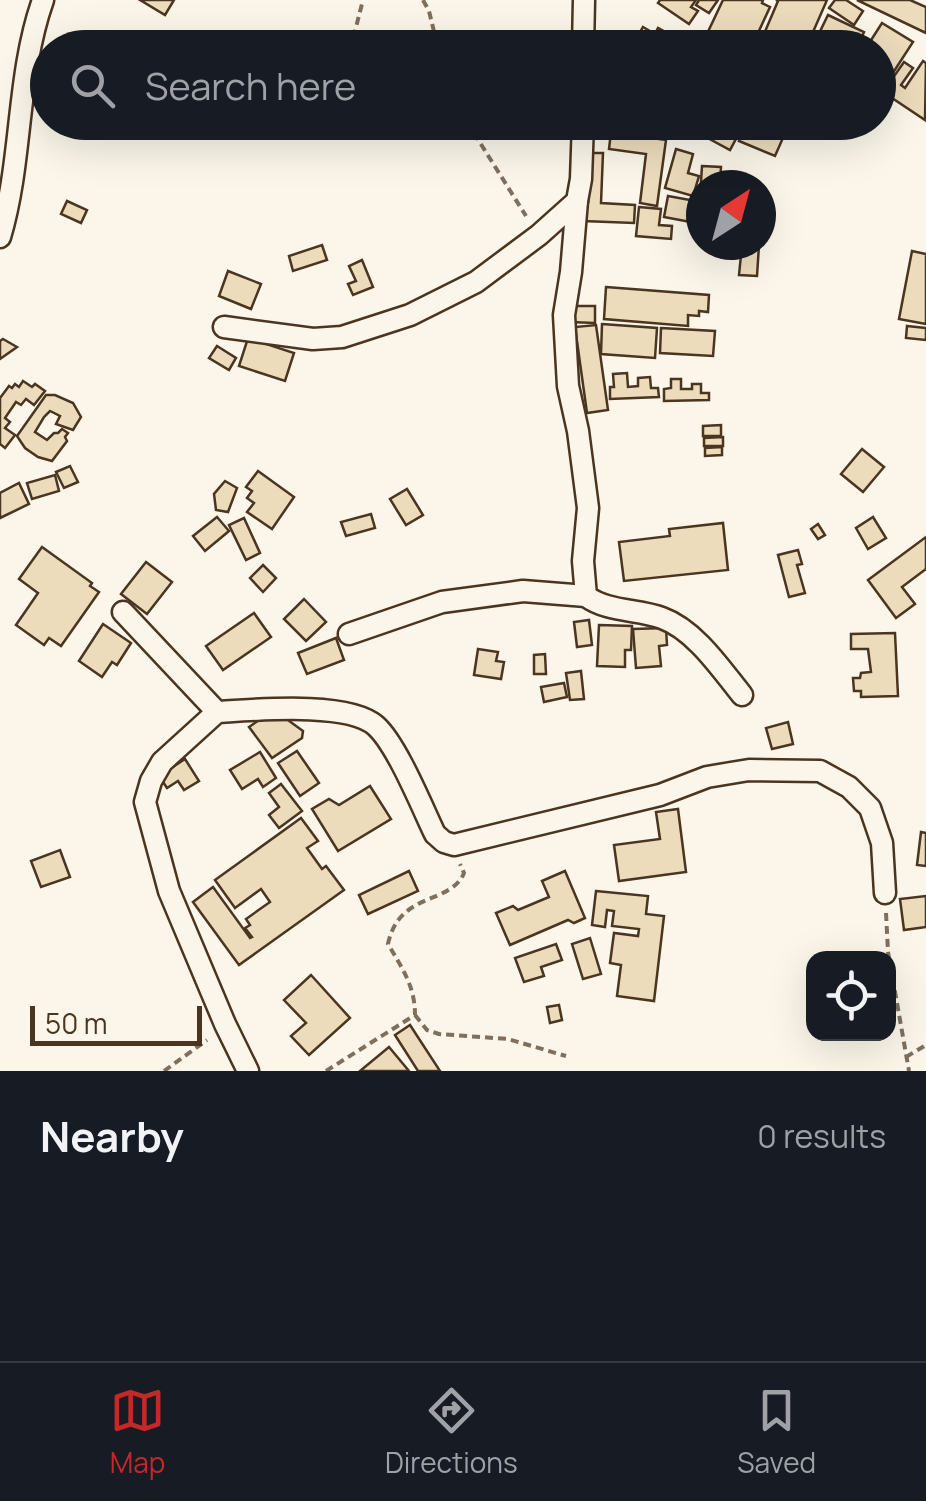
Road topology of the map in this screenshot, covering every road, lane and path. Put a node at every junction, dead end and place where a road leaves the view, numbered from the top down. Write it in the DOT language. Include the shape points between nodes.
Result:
graph roads {
  1 [pos="43,0"];
  2 [pos="363,0"];
  3 [pos="423,0"];
  4 [pos="584,0"];
  5 [pos="36,30"];
  6 [pos="355,30"];
  7 [pos="434,30"];
  8 [pos="583,30"];
  9 [pos="30,52"];
  10 [pos="478,140"];
  11 [pos="582,140"];
  12 [pos="576,200"];
  13 [pos="538,235"];
  14 [pos="0,237"];
  15 [pos="224,326"];
  16 [pos="586,596"];
  17 [pos="122,612"];
  18 [pos="350,634"];
  19 [pos="742,695"];
  20 [pos="217,712"];
  21 [pos="454,845"];
  22 [pos="885,893"];
  23 [pos="415,1015"];
  24 [pos="226,1024"];
  25 [pos="926,1045"];
  26 [pos="566,1056"];
  27 [pos="906,1057"];
  28 [pos="164,1071"];
  29 [pos="248,1071"];
  30 [pos="326,1071"];
  31 [pos="909,1071"];
  1 -- 5 [label="street"];
  2 -- 6 [label="path"];
  3 -- 7 [label="path"];
  4 -- 8 [label="street"];
  9 -- 14 [label="street"];
  10 -- 13 [label="path"];
  11 -- 12 [label="street"];
  12 -- 13 [label="street"];
  12 -- 16 [label="street" via="564,314 588,508"];
  13 -- 15 [label="street" via="476,282 410,315 342,337"];
  16 -- 18 [label="street" via="524,591 442,602"];
  16 -- 19 [label="street" via="596,604 665,618 702,646"];
  17 -- 20 [label="street"];
  20 -- 21 [label="street" via="348,713 374,723 435,834"];
  20 -- 24 [label="street" via="162,762 145,802 169,892"];
  21 -- 22 [label="street" via="660,795 706,777 820,771 850,786 870,808 882,843"];
  21 -- 23 [label="path" via="462,880 403,912 391,928 388,944 415,996"];
  22 -- 27 [label="path"];
  23 -- 26 [label="path" via="439,1034 508,1038"];
  23 -- 30 [label="path"];
  24 -- 28 [label="path"];
  24 -- 29 [label="street"];
  25 -- 27 [label="path"];
  27 -- 31 [label="path"];
}
